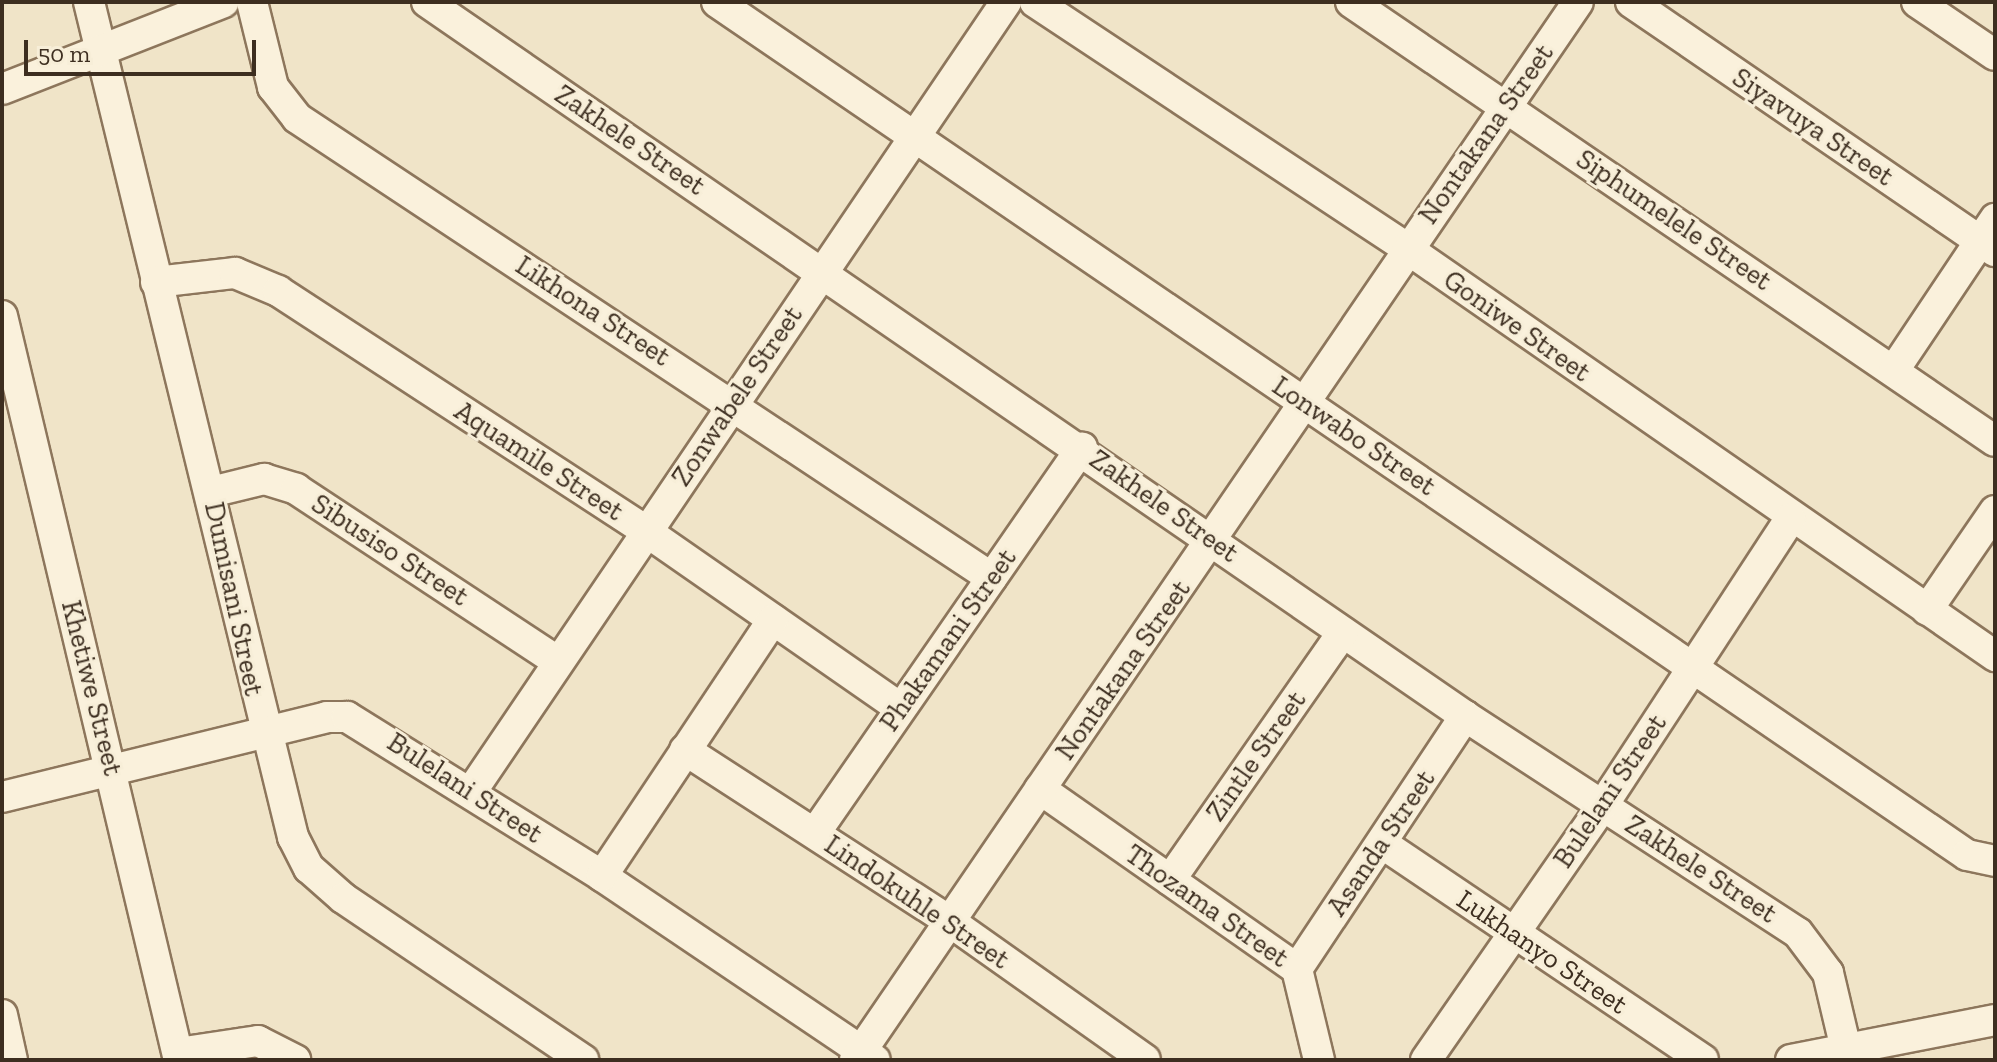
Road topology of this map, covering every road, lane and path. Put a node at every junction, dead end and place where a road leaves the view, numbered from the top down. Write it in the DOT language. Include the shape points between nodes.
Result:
graph roads {
  1 [pos="89,2"];
  2 [pos="224,2"];
  3 [pos="252,2"];
  4 [pos="427,2"];
  5 [pos="717,2"];
  6 [pos="1006,2"];
  7 [pos="1035,2"];
  8 [pos="1351,2"];
  9 [pos="1578,2"];
  10 [pos="1631,2"];
  11 [pos="1927,5"];
  12 [pos="100,51"];
  13 [pos="1995,55"];
  14 [pos="2,89"];
  15 [pos="1505,106"];
  16 [pos="916,134"];
  17 [pos="1990,237"];
  18 [pos="1406,248"];
  19 [pos="822,269"];
  20 [pos="156,282"];
  21 [pos="2,316"];
  22 [pos="1894,370"];
  23 [pos="733,402"];
  24 [pos="1306,404"];
  25 [pos="1995,441"];
  26 [pos="1082,448"];
  27 [pos="211,492"];
  28 [pos="1995,511"];
  29 [pos="1790,519"];
  30 [pos="647,532"];
  31 [pos="1214,540"];
  32 [pos="992,578"];
  33 [pos="1927,610"];
  34 [pos="773,620"];
  35 [pos="1343,632"];
  36 [pos="1995,656"];
  37 [pos="557,661"];
  38 [pos="1692,668"];
  39 [pos="900,708"];
  40 [pos="1465,716"];
  41 [pos="263,733"];
  42 [pos="685,750"];
  43 [pos="111,767"];
  44 [pos="1040,789"];
  45 [pos="471,792"];
  46 [pos="2,797"];
  47 [pos="1603,805"];
  48 [pos="815,833"];
  49 [pos="1383,844"];
  50 [pos="1995,861"];
  51 [pos="602,876"];
  52 [pos="1170,880"];
  53 [pos="949,921"];
  54 [pos="1513,933"];
  55 [pos="1297,969"];
  56 [pos="2,1015"];
  57 [pos="1995,1020"];
  58 [pos="1846,1049"];
  59 [pos="178,1056"];
  60 [pos="864,1057"];
  61 [pos="1429,1059"];
  62 [pos="12,1060"];
  63 [pos="295,1060"];
  64 [pos="583,1060"];
  65 [pos="1145,1060"];
  66 [pos="1319,1060"];
  67 [pos="1703,1060"];
  68 [pos="1791,1060"];
  1 -- 12 [label="street, Dumisani Street"];
  2 -- 12 [label="street"];
  3 -- 23 [label="street, Likhona Street" via="273,87 297,118"];
  4 -- 19 [label="street, Zakhele Street"];
  5 -- 16 [label="street, Lonwabo Street"];
  6 -- 16 [label="street, Zonwabele Street"];
  7 -- 18 [label="street, Goniwe Street"];
  8 -- 15 [label="street, Siphumelele Street"];
  9 -- 15 [label="street, Nontakana Street"];
  10 -- 17 [label="street, Siyavuya Street"];
  11 -- 13 [label="street"];
  12 -- 14 [label="street"];
  12 -- 20 [label="street, Dumisani Street"];
  15 -- 18 [label="street, Nontakana Street"];
  15 -- 22 [label="street, Siphumelele Street"];
  16 -- 19 [label="street, Zonwabele Street"];
  16 -- 24 [label="street, Lonwabo Street"];
  17 -- 22 [label="street"];
  18 -- 24 [label="street, Nontakana Street"];
  18 -- 29 [label="street, Goniwe Street"];
  19 -- 23 [label="street, Zonwabele Street"];
  19 -- 26 [label="street, Zakhele Street"];
  20 -- 27 [label="street, Dumisani Street"];
  20 -- 30 [label="street, Aquamile Street" via="215,272 256,279"];
  21 -- 43 [label="street, Khetiwe Street"];
  22 -- 25 [label="street, Siphumelele Street"];
  23 -- 30 [label="street, Zonwabele Street"];
  23 -- 32 [label="street, Likhona Street"];
  24 -- 31 [label="street, Nontakana Street"];
  24 -- 38 [label="street, Lonwabo Street"];
  26 -- 31 [label="street, Zakhele Street"];
  26 -- 32 [label="street, Phakamani Street"];
  27 -- 37 [label="street, Sibusiso Street" via="264,479 296,489"];
  27 -- 41 [label="street, Dumisani Street"];
  28 -- 33 [label="street"];
  29 -- 33 [label="street, Goniwe Street"];
  29 -- 38 [label="street, Bulelani Street"];
  30 -- 34 [label="street, Aquamile Street"];
  30 -- 37 [label="street, Zonwabele Street"];
  31 -- 35 [label="street, Zakhele Street"];
  31 -- 44 [label="street, Nontakana Street"];
  32 -- 39 [label="street, Phakamani Street"];
  33 -- 36 [label="street, Goniwe Street"];
  34 -- 39 [label="street, Aquamile Street"];
  34 -- 42 [label="street"];
  35 -- 40 [label="street, Zakhele Street"];
  35 -- 52 [label="street, Zintle Street"];
  37 -- 45 [label="street, Zonwabele Street"];
  38 -- 47 [label="street, Bulelani Street"];
  38 -- 50 [label="street, Lonwabo Street" via="1967,855"];
  39 -- 48 [label="street, Phakamani Street"];
  40 -- 47 [label="street, Zakhele Street"];
  40 -- 49 [label="street, Asanda Street"];
  41 -- 43 [label="street, Bulelani Street"];
  41 -- 45 [label="street, Bulelani Street" via="347,717"];
  41 -- 64 [label="street, Dumisani Street" via="293,837 309,868 343,898"];
  42 -- 48 [label="street, Lindokuhle Street"];
  42 -- 51 [label="street"];
  43 -- 46 [label="street, Bulelani Street"];
  43 -- 59 [label="street, Khetiwe Street"];
  44 -- 52 [label="street, Thozama Street"];
  44 -- 53 [label="street, Nontakana Street"];
  45 -- 51 [label="street, Bulelani Street"];
  47 -- 54 [label="street, Bulelani Street"];
  47 -- 58 [label="street, Zakhele Street" via="1810,944 1828,973"];
  48 -- 53 [label="street, Lindokuhle Street"];
  49 -- 54 [label="street, Lukhanyo Street"];
  49 -- 55 [label="street, Asanda Street"];
  51 -- 60 [label="street, Bulelani Street"];
  52 -- 55 [label="street, Thozama Street"];
  53 -- 60 [label="street, Nontakana Street"];
  53 -- 65 [label="street, Lindokuhle Street"];
  54 -- 61 [label="street, Bulelani Street"];
  54 -- 67 [label="street, Lukhanyo Street"];
  55 -- 66 [label="street, Thozama Street"];
  56 -- 62 [label="street"];
  57 -- 58 [label="street"];
  58 -- 68 [label="street"];
  59 -- 63 [label="street" via="248,1040 277,1047"];
}
